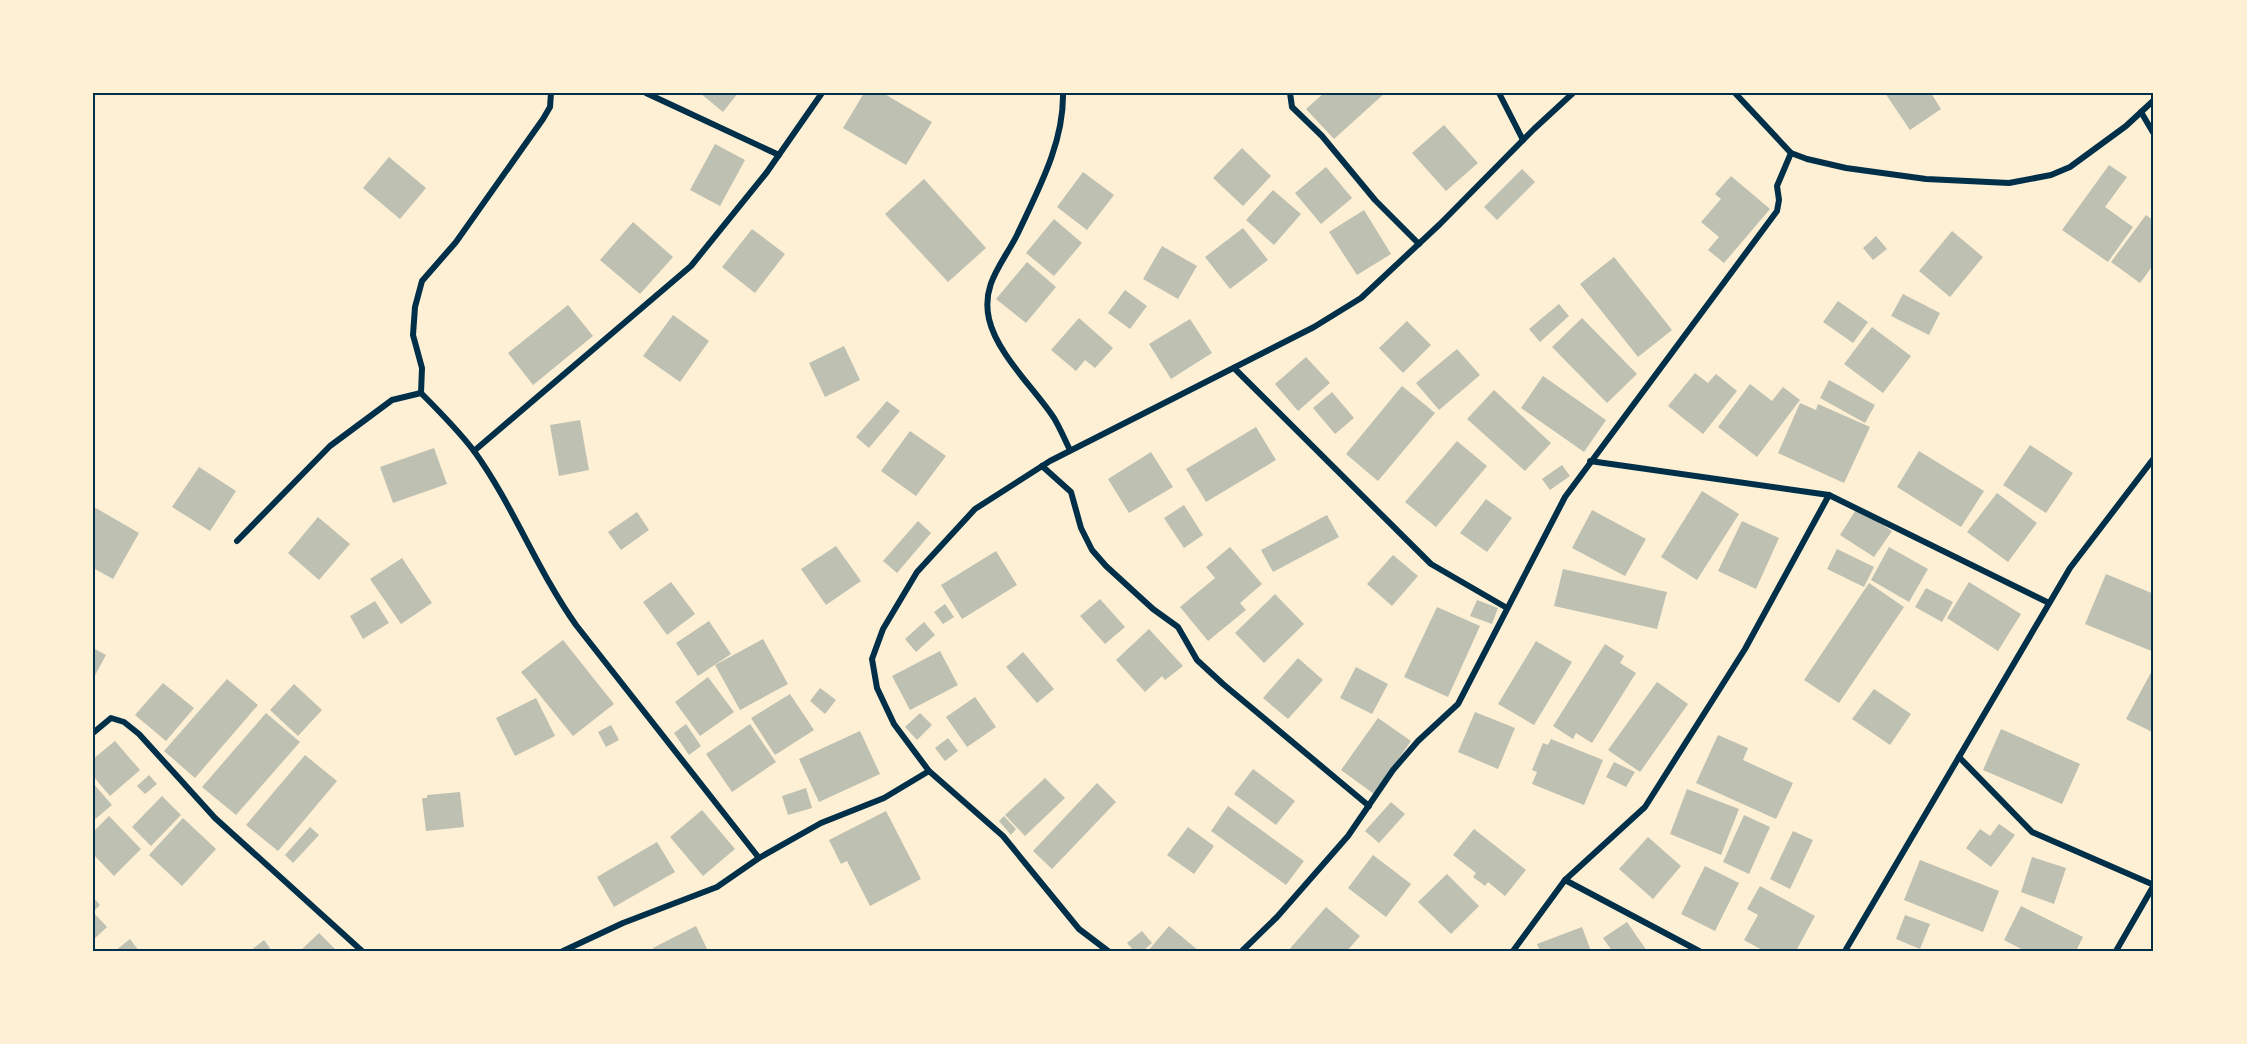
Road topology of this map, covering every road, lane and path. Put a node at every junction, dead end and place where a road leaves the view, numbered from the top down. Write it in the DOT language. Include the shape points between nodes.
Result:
graph roads {
  1 [pos="551,93"];
  2 [pos="646,93"];
  3 [pos="822,93"];
  4 [pos="1064,93"];
  5 [pos="1290,93"];
  6 [pos="1499,93"];
  7 [pos="1573,93"];
  8 [pos="1735,93"];
  9 [pos="2154,100"];
  10 [pos="2141,112"];
  11 [pos="2154,134"];
  12 [pos="1523,140"];
  13 [pos="1791,153"];
  14 [pos="779,155"];
  15 [pos="1419,244"];
  16 [pos="1234,368"];
  17 [pos="421,393"];
  18 [pos="1070,450"];
  19 [pos="474,451"];
  20 [pos="2154,458"];
  21 [pos="1590,461"];
  22 [pos="1042,466"];
  23 [pos="1829,495"];
  24 [pos="237,541"];
  25 [pos="2049,603"];
  26 [pos="1507,608"];
  27 [pos="93,733"];
  28 [pos="1959,757"];
  29 [pos="929,771"];
  30 [pos="1369,806"];
  31 [pos="759,858"];
  32 [pos="1565,880"];
  33 [pos="2154,885"];
  34 [pos="362,951"];
  35 [pos="563,951"];
  36 [pos="1108,951"];
  37 [pos="1242,951"];
  38 [pos="1513,951"];
  39 [pos="1699,951"];
  40 [pos="1845,951"];
  41 [pos="2116,951"];
  1 -- 17 [label="street" via="543,119 456,242 422,281 413,335 422,368"];
  2 -- 14 [label="street"];
  3 -- 14 [label="street"];
  4 -- 18 [label="street" via="1057,143 1016,237 992,278 988,300 989,319 998,341 1055,419"];
  5 -- 15 [label="street" via="1292,107"];
  6 -- 12 [label="street"];
  7 -- 12 [label="street"];
  8 -- 13 [label="street"];
  9 -- 10 [label="street"];
  10 -- 11 [label="street"];
  10 -- 13 [label="street" via="2070,167 2009,183 1926,179 1846,168"];
  12 -- 15 [label="street"];
  13 -- 21 [label="street" via="1777,186 1776,211"];
  14 -- 19 [label="street" via="691,266"];
  15 -- 16 [label="street" via="1361,298"];
  16 -- 18 [label="street"];
  16 -- 26 [label="street" via="1431,564"];
  17 -- 19 [label="street"];
  17 -- 24 [label="street" via="392,400 330,446"];
  18 -- 22 [label="street"];
  19 -- 31 [label="street" via="554,594"];
  20 -- 25 [label="street" via="2070,568"];
  21 -- 23 [label="street"];
  21 -- 26 [label="street" via="1565,497"];
  22 -- 29 [label="street" via="975,509 917,572 883,629 872,659 877,688 894,724"];
  22 -- 30 [label="street" via="1071,492 1081,528 1106,566 1178,627 1197,660 1222,684"];
  23 -- 25 [label="street"];
  23 -- 32 [label="street" via="1745,650 1645,807"];
  25 -- 28 [label="street"];
  26 -- 30 [label="street" via="1458,704 1418,741"];
  27 -- 34 [label="street" via="111,718 139,734 215,818"];
  28 -- 33 [label="street" via="2032,832"];
  28 -- 40 [label="street"];
  29 -- 31 [label="street" via="884,798 820,823"];
  29 -- 36 [label="street" via="1003,836 1079,929"];
  30 -- 37 [label="street" via="1348,836"];
  31 -- 35 [label="street" via="717,886"];
  32 -- 38 [label="street"];
  32 -- 39 [label="street"];
  33 -- 41 [label="street"];
}
